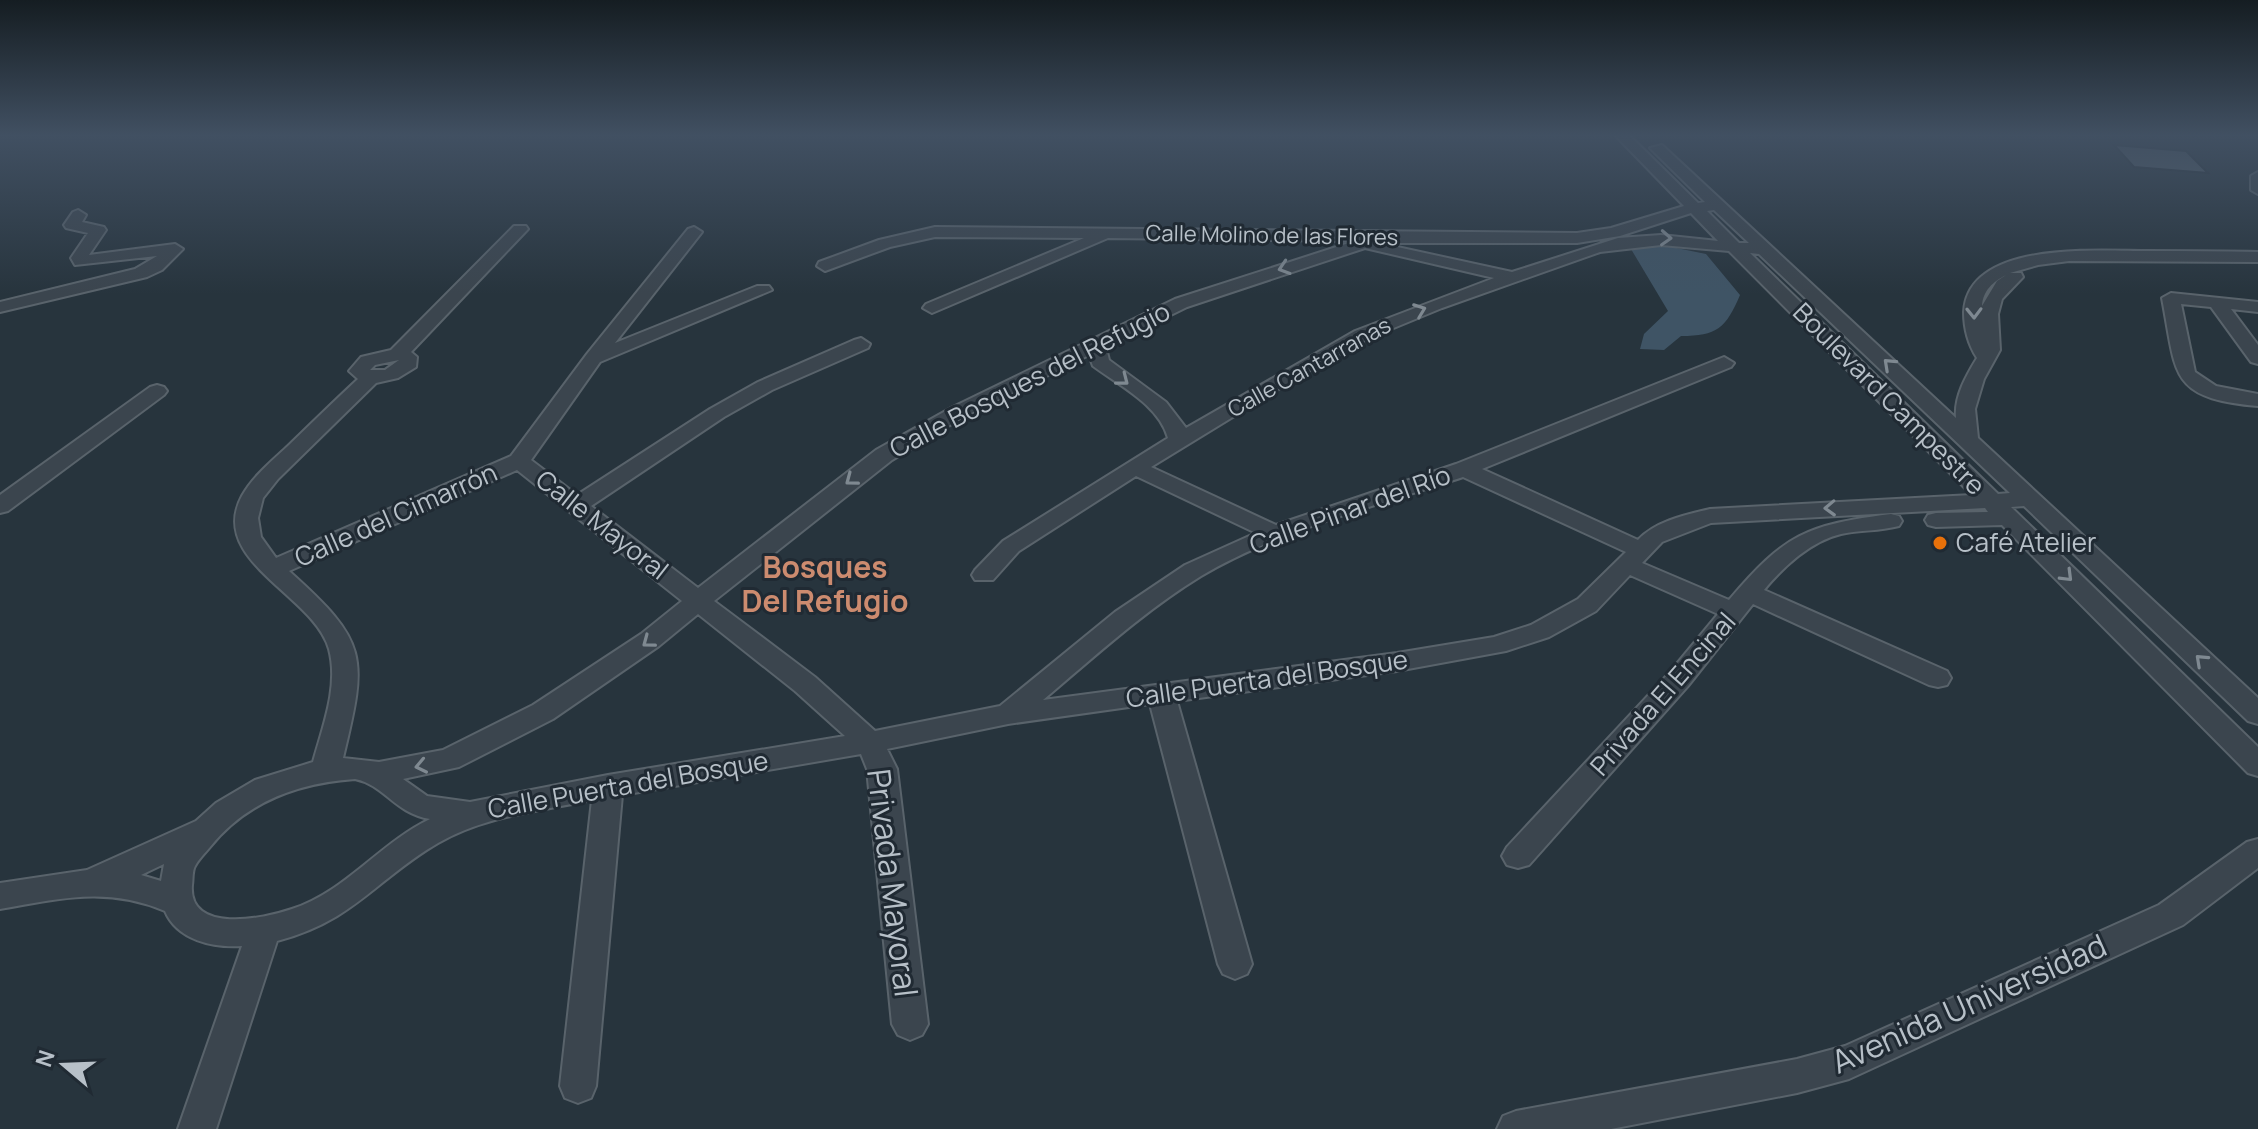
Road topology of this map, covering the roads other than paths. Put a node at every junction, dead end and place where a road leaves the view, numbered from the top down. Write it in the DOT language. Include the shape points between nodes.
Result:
graph roads {
  1 [pos="1673,188"];
  2 [pos="1700,188"];
  3 [pos="1718,205"];
  4 [pos="1691,206"];
  5 [pos="78,215"];
  6 [pos="520,229"];
  7 [pos="694,232"];
  8 [pos="1111,232"];
  9 [pos="1293,235"];
  10 [pos="1385,236"];
  11 [pos="1548,239"];
  12 [pos="1359,244"];
  13 [pos="1737,249"];
  14 [pos="1766,249"];
  15 [pos="1332,253"];
  16 [pos="1576,256"];
  17 [pos="2258,257"];
  18 [pos="825,266"];
  19 [pos="1516,277"];
  20 [pos="763,290"];
  21 [pos="2215,301"];
  22 [pos="0,305"];
  23 [pos="2258,307"];
  24 [pos="932,308"];
  25 [pos="1106,339"];
  26 [pos="861,344"];
  27 [pos="594,358"];
  28 [pos="2258,358"];
  29 [pos="1724,363"];
  30 [pos="157,391"];
  31 [pos="2258,400"];
  32 [pos="1166,413"];
  33 [pos="1956,413"];
  34 [pos="1218,417"];
  35 [pos="1925,435"];
  36 [pos="1179,440"];
  37 [pos="519,461"];
  38 [pos="1134,467"];
  39 [pos="1464,469"];
  40 [pos="2032,499"];
  41 [pos="578,505"];
  42 [pos="0,506"];
  43 [pos="1777,510"];
  44 [pos="2000,510"];
  45 [pos="1275,533"];
  46 [pos="1812,537"];
  47 [pos="1634,558"];
  48 [pos="272,569"];
  49 [pos="984,575"];
  50 [pos="699,601"];
  51 [pos="1742,602"];
  52 [pos="1938,678"];
  53 [pos="1161,693"];
  54 [pos="1008,714"];
  55 [pos="2258,714"];
  56 [pos="870,742"];
  57 [pos="2258,765"];
  58 [pos="326,769"];
  59 [pos="379,773"];
  60 [pos="608,786"];
  61 [pos="470,814"];
  62 [pos="204,830"];
  63 [pos="2258,851"];
  64 [pos="1518,856"];
  65 [pos="85,882"];
  66 [pos="0,896"];
  67 [pos="175,901"];
  68 [pos="264,931"];
  69 [pos="1235,964"];
  70 [pos="910,1024"];
  71 [pos="578,1086"];
  72 [pos="197,1129"];
  73 [pos="1516,1129"];
  1 -- 4 [label="street, Boulevard Campestre"];
  2 -- 3 [label="street, Boulevard Campestre"];
  3 -- 4 [label="street, Calle Molino de las Flores"];
  3 -- 14 [label="street, Boulevard Campestre"];
  4 -- 11 [label="street, Calle Molino de las Flores" via="1618,234"];
  4 -- 13 [label="street, Boulevard Campestre"];
  5 -- 22 [label="street" via="72,225 98,230 79,260 170,250 156,266"];
  6 -- 48 [label="street" via="398,354 363,364 361,374 371,377 252,498 247,528"];
  7 -- 27 [label="street, Calle Mayoral"];
  8 -- 9 [label="street, Calle Molino de las Flores"];
  8 -- 18 [label="street, Calle Molino de las Flores" via="935,232 885,243"];
  8 -- 24 [label="street"];
  9 -- 10 [label="street, Calle Molino de las Flores"];
  9 -- 15 [label="street"];
  10 -- 11 [label="street, Calle Molino de las Flores"];
  10 -- 12 [label="street, Calle Bosques del Refugio"];
  11 -- 16 [label="street"];
  12 -- 15 [label="street, Calle Bosques del Refugio"];
  12 -- 19 [label="street"];
  13 -- 14 [label="street, Calle Cantarranas"];
  16 -- 13 [label="street, Calle Cantarranas, one-way" via="1650,237"];
  13 -- 35 [label="street, Boulevard Campestre"];
  33 -- 14 [label="street, Boulevard Campestre, one-way"];
  15 -- 25 [label="street, Calle Bosques del Refugio, one-way" via="1181,303"];
  16 -- 19 [label="street, Calle Cantarranas"];
  17 -- 33 [label="street" via="2059,257 2003,285 1989,314 1991,350"];
  34 -- 19 [label="street, Calle Cantarranas, one-way" via="1361,335"];
  20 -- 27 [label="street"];
  21 -- 23 [label="street"];
  21 -- 28 [label="street"];
  21 -- 31 [label="street" via="2171,298 2186,373 2212,392"];
  25 -- 32 [label="street, one-way" via="1098,352 1100,362"];
  25 -- 50 [label="street, Calle Bosques del Refugio, one-way" via="884,455"];
  26 -- 41 [label="street" via="717,413"];
  27 -- 37 [label="street, Calle Mayoral"];
  29 -- 39 [label="street, Calle Pinar del Río"];
  30 -- 42 [label="street"];
  32 -- 34 [label="street"];
  32 -- 36 [label="street" via="1177,425"];
  33 -- 35 [label="street"];
  33 -- 40 [label="street, Boulevard Campestre" via="1968,437"];
  34 -- 36 [label="street, Calle Cantarranas"];
  35 -- 44 [label="street, Boulevard Campestre"];
  36 -- 38 [label="street, Calle Cantarranas"];
  37 -- 41 [label="street, Calle Mayoral"];
  37 -- 48 [label="street, Calle del Cimarrón"];
  38 -- 45 [label="street"];
  38 -- 49 [label="street, Calle Cantarranas" via="1011,546"];
  39 -- 45 [label="street, Calle Pinar del Río"];
  39 -- 47 [label="street"];
  40 -- 44 [label="street, Calle Puerta del Bosque"];
  55 -- 40 [label="street, Boulevard Campestre, one-way"];
  41 -- 50 [label="street, Calle Mayoral"];
  44 -- 43 [label="street, Calle Puerta del Bosque, one-way"];
  43 -- 46 [label="street"];
  43 -- 47 [label="street, Calle Puerta del Bosque" via="1687,522 1654,537"];
  44 -- 46 [label="street, Calle Puerta del Bosque" via="1864,523"];
  44 -- 57 [label="street, Boulevard Campestre, one-way"];
  45 -- 54 [label="street, Calle Pinar del Río" via="1194,570 1124,618"];
  46 -- 51 [label="street, Privada El Encinal" via="1771,566"];
  47 -- 51 [label="street"];
  47 -- 53 [label="street, Calle Puerta del Bosque" via="1587,605 1540,631 1497,645"];
  48 -- 58 [label="street" via="335,632 344,660 346,692"];
  50 -- 56 [label="street, Calle Mayoral"];
  50 -- 59 [label="street, Calle Bosques del Refugio, one-way" via="598,678 543,712 449,759"];
  51 -- 52 [label="street"];
  51 -- 64 [label="street, Privada El Encinal"];
  53 -- 54 [label="street, Calle Puerta del Bosque"];
  53 -- 69 [label="street"];
  54 -- 56 [label="street, Calle Puerta del Bosque"];
  56 -- 60 [label="street, Calle Puerta del Bosque"];
  56 -- 70 [label="street, Privada Mayoral" via="882,769"];
  58 -- 59 [label="street, Calle Bosques del Refugio"];
  58 -- 62 [label="street, Calle Bosques del Refugio" via="261,790"];
  59 -- 61 [label="street" via="420,806"];
  60 -- 61 [label="street, Calle Puerta del Bosque"];
  60 -- 71 [label="street"];
  61 -- 68 [label="street" via="422,838 339,901 303,920"];
  62 -- 65 [label="street"];
  62 -- 67 [label="street" via="178,867"];
  63 -- 73 [label="street, Avenida Universidad" via="2171,915 1849,1062"];
  65 -- 66 [label="street"];
  65 -- 67 [label="street" via="137,884"];
  67 -- 68 [label="street" via="185,918 204,929 232,934"];
  68 -- 72 [label="street"];
}
